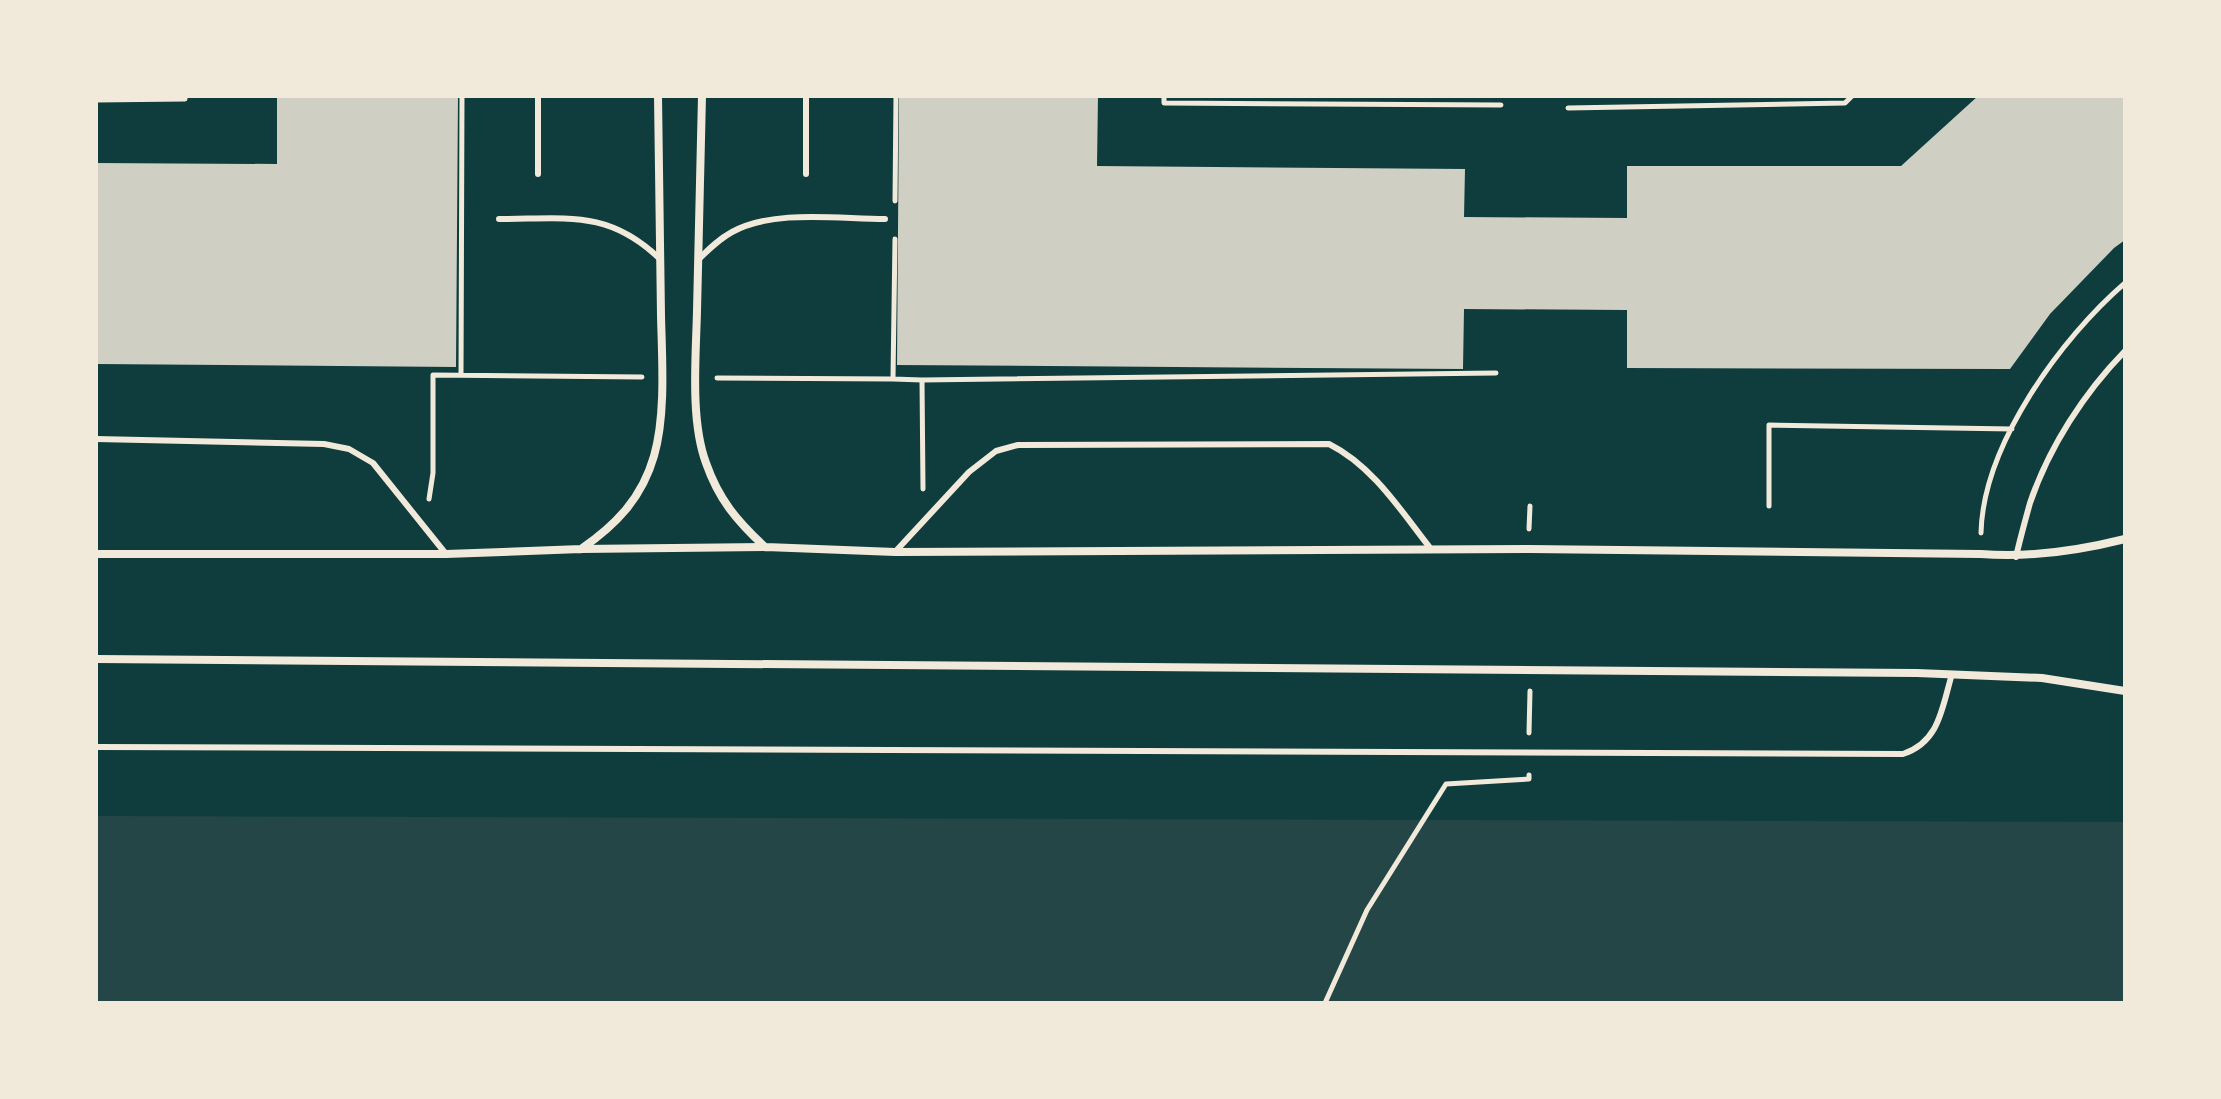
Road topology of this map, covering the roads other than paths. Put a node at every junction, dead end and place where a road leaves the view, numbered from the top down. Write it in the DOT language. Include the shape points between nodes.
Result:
graph roads {
  1 [pos="538,96"];
  2 [pos="658,96"];
  3 [pos="702,96"];
  4 [pos="806,96"];
  5 [pos="538,174"];
  6 [pos="806,174"];
  7 [pos="499,219"];
  8 [pos="885,219"];
  9 [pos="660,259"];
  10 [pos="699,259"];
  11 [pos="2125,351"];
  12 [pos="96,439"];
  13 [pos="2125,539"];
  14 [pos="766,547"];
  15 [pos="581,549"];
  16 [pos="1431,549"];
  17 [pos="895,552"];
  18 [pos="96,554"];
  19 [pos="446,554"];
  20 [pos="2016,557"];
  21 [pos="96,659"];
  22 [pos="1952,674"];
  23 [pos="2125,691"];
  24 [pos="96,747"];
  1 -- 5 [label="lane"];
  2 -- 9 [label="street"];
  3 -- 10 [label="street"];
  4 -- 6 [label="lane"];
  7 -- 9 [label="lane" via="606,224 635,238"];
  8 -- 10 [label="lane" via="775,218 733,232"];
  9 -- 15 [label="street" via="662,378 655,454 628,509"];
  10 -- 14 [label="street" via="696,378 705,461 739,523"];
  11 -- 20 [label="lane" via="2085,398 2054,447 2031,501"];
  12 -- 19 [label="lane" via="324,444 349,449 373,463"];
  13 -- 20 [label="street"];
  14 -- 15 [label="street"];
  14 -- 17 [label="street"];
  15 -- 19 [label="street"];
  16 -- 17 [label="street"];
  16 -- 17 [label="lane" via="1373,476 1329,444 1018,445 996,451 969,472"];
  16 -- 20 [label="street"];
  18 -- 19 [label="street"];
  21 -- 22 [label="street"];
  22 -- 23 [label="street" via="2042,678"];
  22 -- 24 [label="lane" via="1934,733 1903,754"];
}
